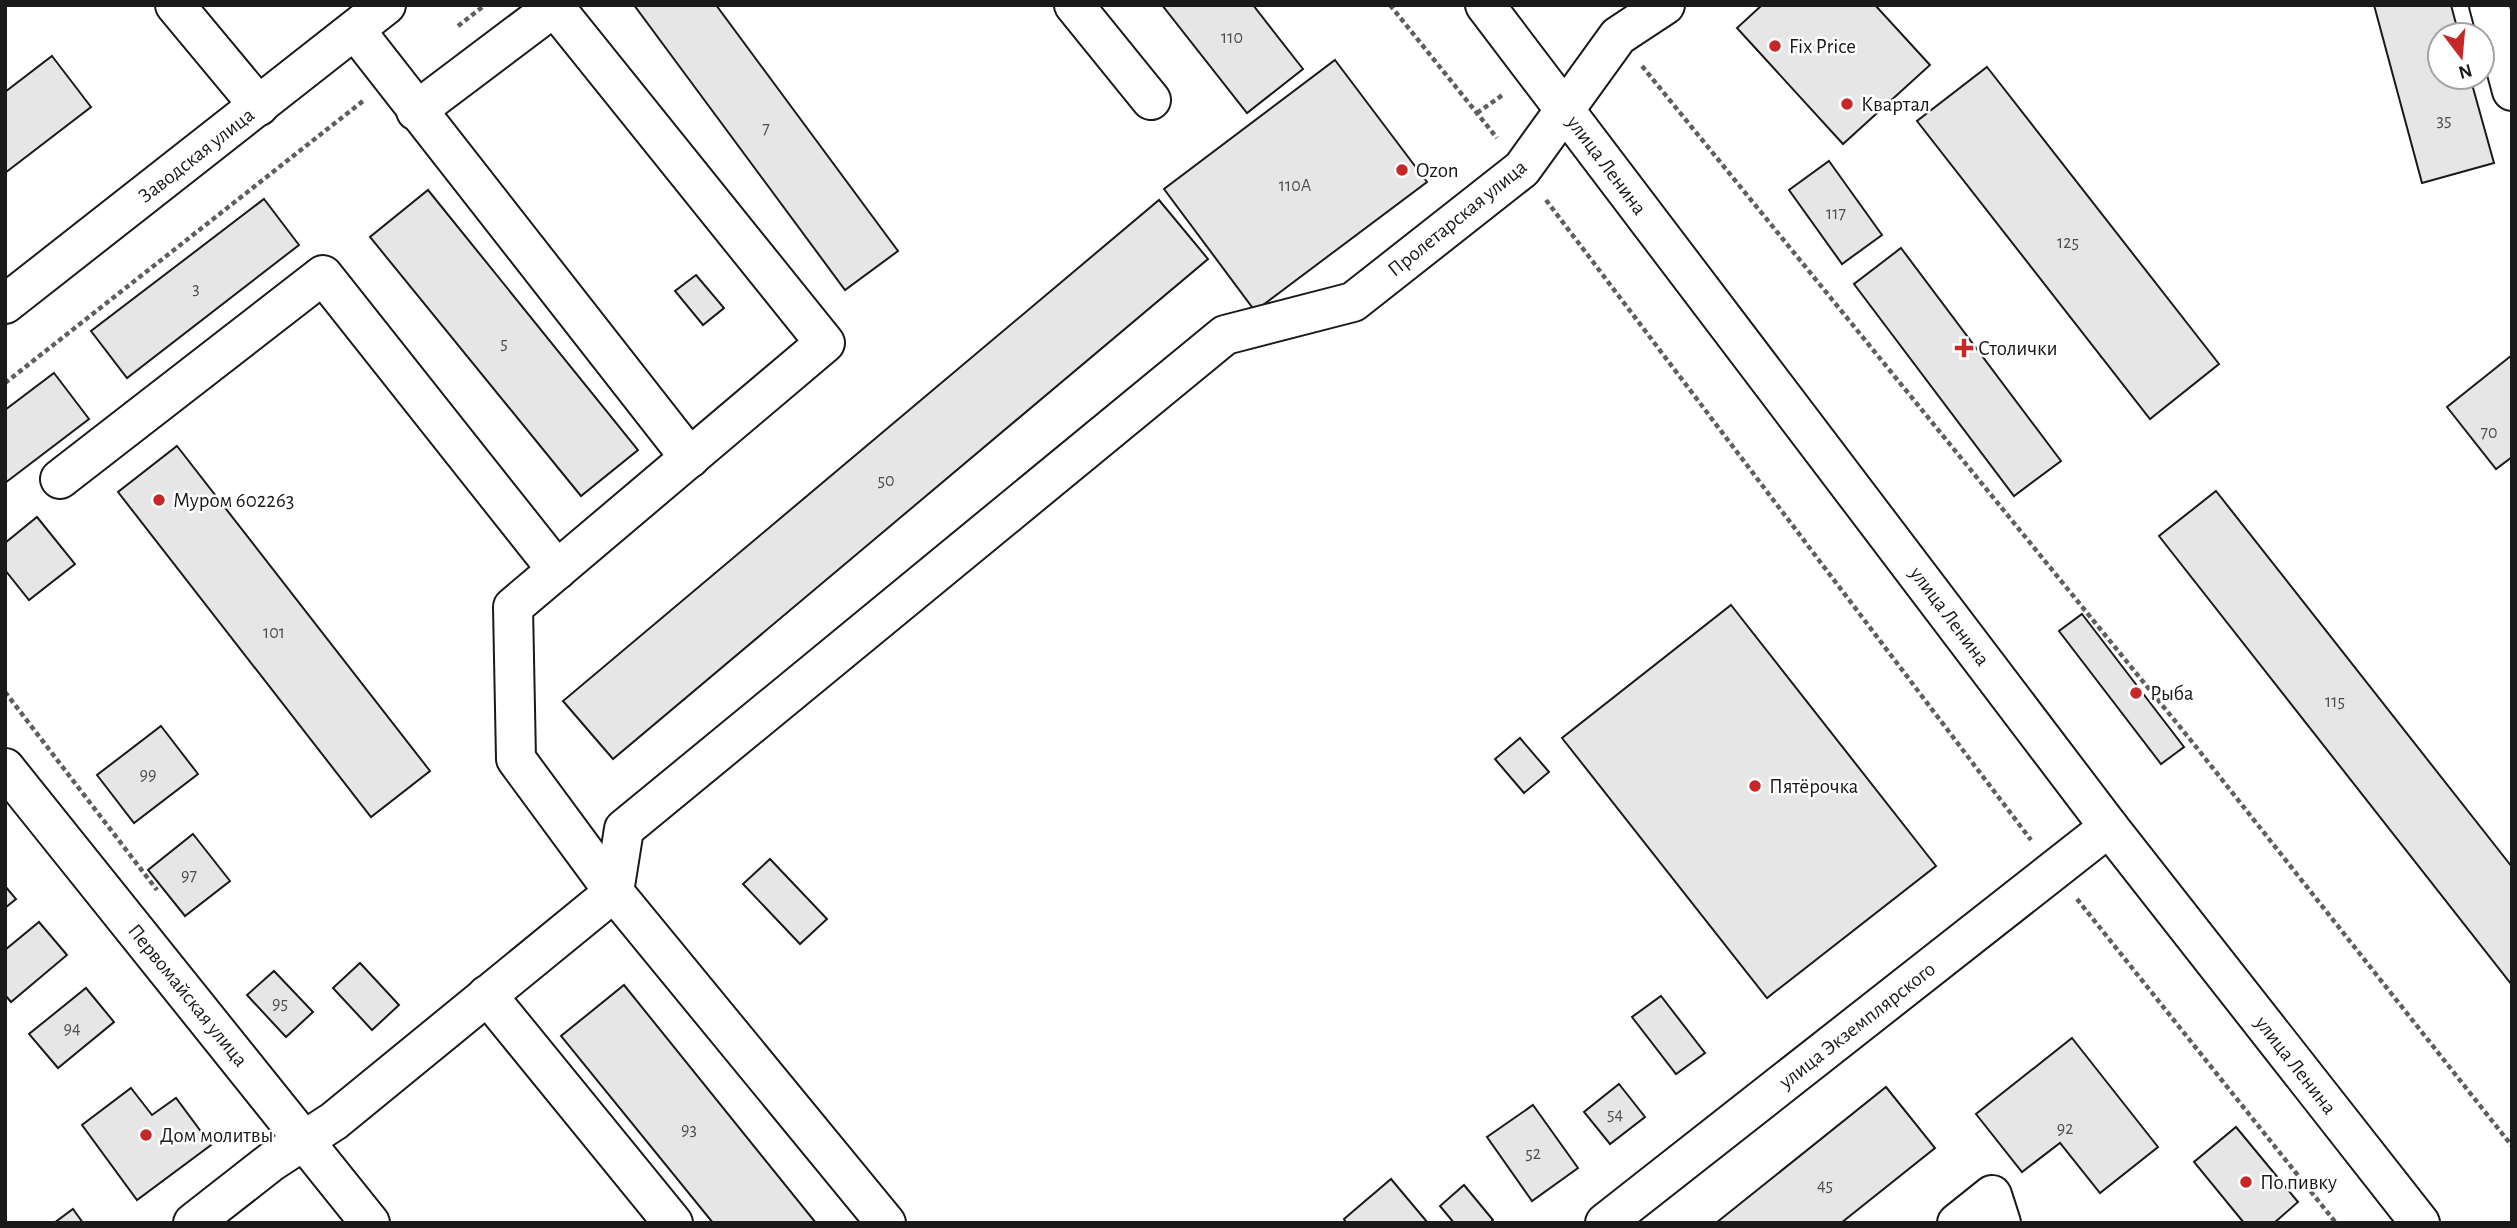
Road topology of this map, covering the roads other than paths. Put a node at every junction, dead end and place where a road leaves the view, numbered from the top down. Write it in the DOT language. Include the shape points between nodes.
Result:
graph roads {
  1 [pos="175,5"];
  2 [pos="386,5"];
  3 [pos="1074,5"];
  4 [pos="1485,5"];
  5 [pos="1665,5"];
  6 [pos="2489,5"];
  7 [pos="553,6"];
  8 [pos="355,30"];
  9 [pos="2512,91"];
  10 [pos="1151,100"];
  11 [pos="259,106"];
  12 [pos="1566,110"];
  13 [pos="416,111"];
  14 [pos="5,304"];
  15 [pos="690,458"];
  16 [pos="60,479"];
  17 [pos="557,570"];
  18 [pos="5,768"];
  19 [pos="2109,827"];
  20 [pos="614,892"];
  21 [pos="487,995"];
  22 [pos="305,1140"];
  23 [pos="193,1223"];
  24 [pos="370,1223"];
  25 [pos="673,1223"];
  26 [pos="886,1223"];
  27 [pos="1605,1223"];
  28 [pos="1957,1223"];
  29 [pos="2001,1223"];
  30 [pos="2420,1223"];
  1 -- 11 [label="street"];
  2 -- 8 [label="street, Заводская улица"];
  3 -- 10 [label="street"];
  4 -- 12 [label="street, улица Ленина"];
  5 -- 12 [label="street, Пролетарская улица" via="1618,36"];
  6 -- 9 [label="street"];
  7 -- 13 [label="street"];
  7 -- 15 [label="street" via="825,343"];
  8 -- 11 [label="street, Заводская улица"];
  8 -- 13 [label="street"];
  11 -- 14 [label="street, Заводская улица"];
  12 -- 19 [label="street, улица Ленина"];
  12 -- 20 [label="street, Пролетарская улица" via="1522,169 1353,302 1225,335 624,830"];
  13 -- 15 [label="street"];
  15 -- 17 [label="street"];
  16 -- 17 [label="street" via="323,275"];
  17 -- 20 [label="street" via="513,607 516,759"];
  18 -- 22 [label="street, Первомайская улица"];
  19 -- 27 [label="street, улица Экземплярского"];
  19 -- 30 [label="street, улица Ленина"];
  20 -- 21 [label="street"];
  20 -- 26 [label="street"];
  21 -- 22 [label="street"];
  21 -- 25 [label="street"];
  22 -- 23 [label="street"];
  22 -- 24 [label="street, Первомайская улица"];
  28 -- 29 [label="street" via="1992,1195"];
}
